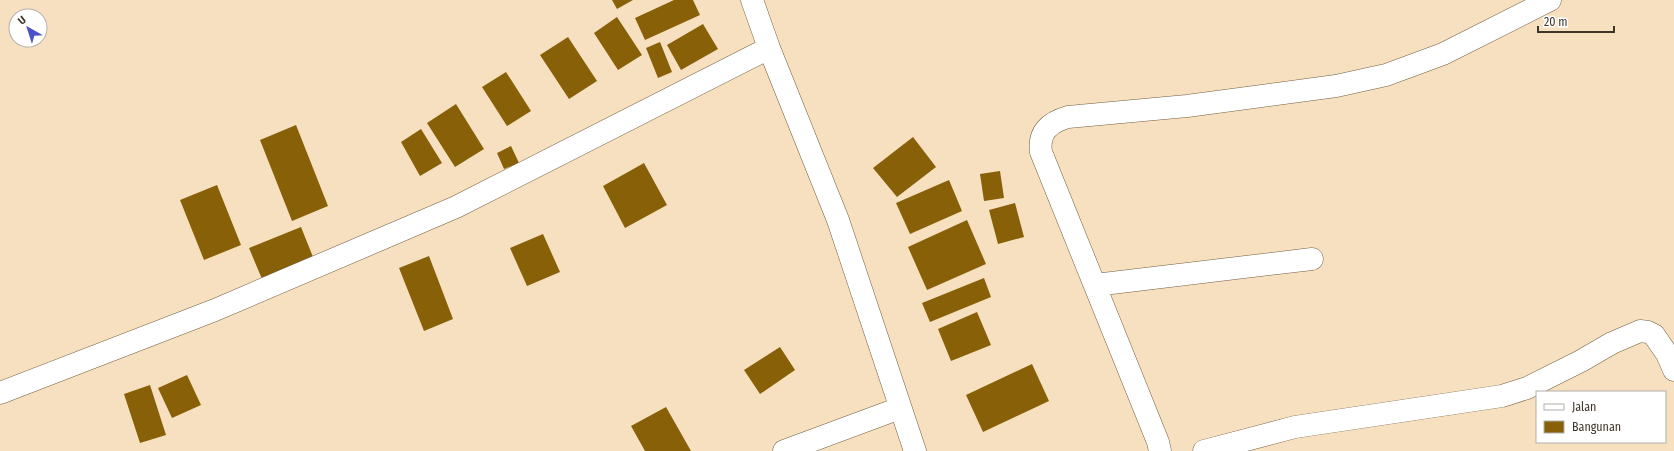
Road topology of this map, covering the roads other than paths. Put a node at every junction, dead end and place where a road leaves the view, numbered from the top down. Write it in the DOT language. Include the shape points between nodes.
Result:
graph roads {
  1 [pos="752,0"];
  2 [pos="1550,0"];
  3 [pos="769,48"];
  4 [pos="1312,259"];
  5 [pos="1095,285"];
  6 [pos="1674,370"];
  7 [pos="0,393"];
  8 [pos="900,408"];
  9 [pos="784,451"];
  10 [pos="915,451"];
  11 [pos="1160,451"];
  12 [pos="1204,451"];
  1 -- 3 [label="street"];
  2 -- 5 [label="street" via="1443,54 1386,75 1329,87 1057,120 1040,138 1041,152"];
  3 -- 7 [label="street" via="456,206 215,310"];
  3 -- 8 [label="street" via="838,220"];
  4 -- 5 [label="street"];
  5 -- 11 [label="street"];
  6 -- 12 [label="street" via="1654,335 1640,331 1527,388 1502,396 1295,427"];
  8 -- 9 [label="street"];
  8 -- 10 [label="street"];
}
